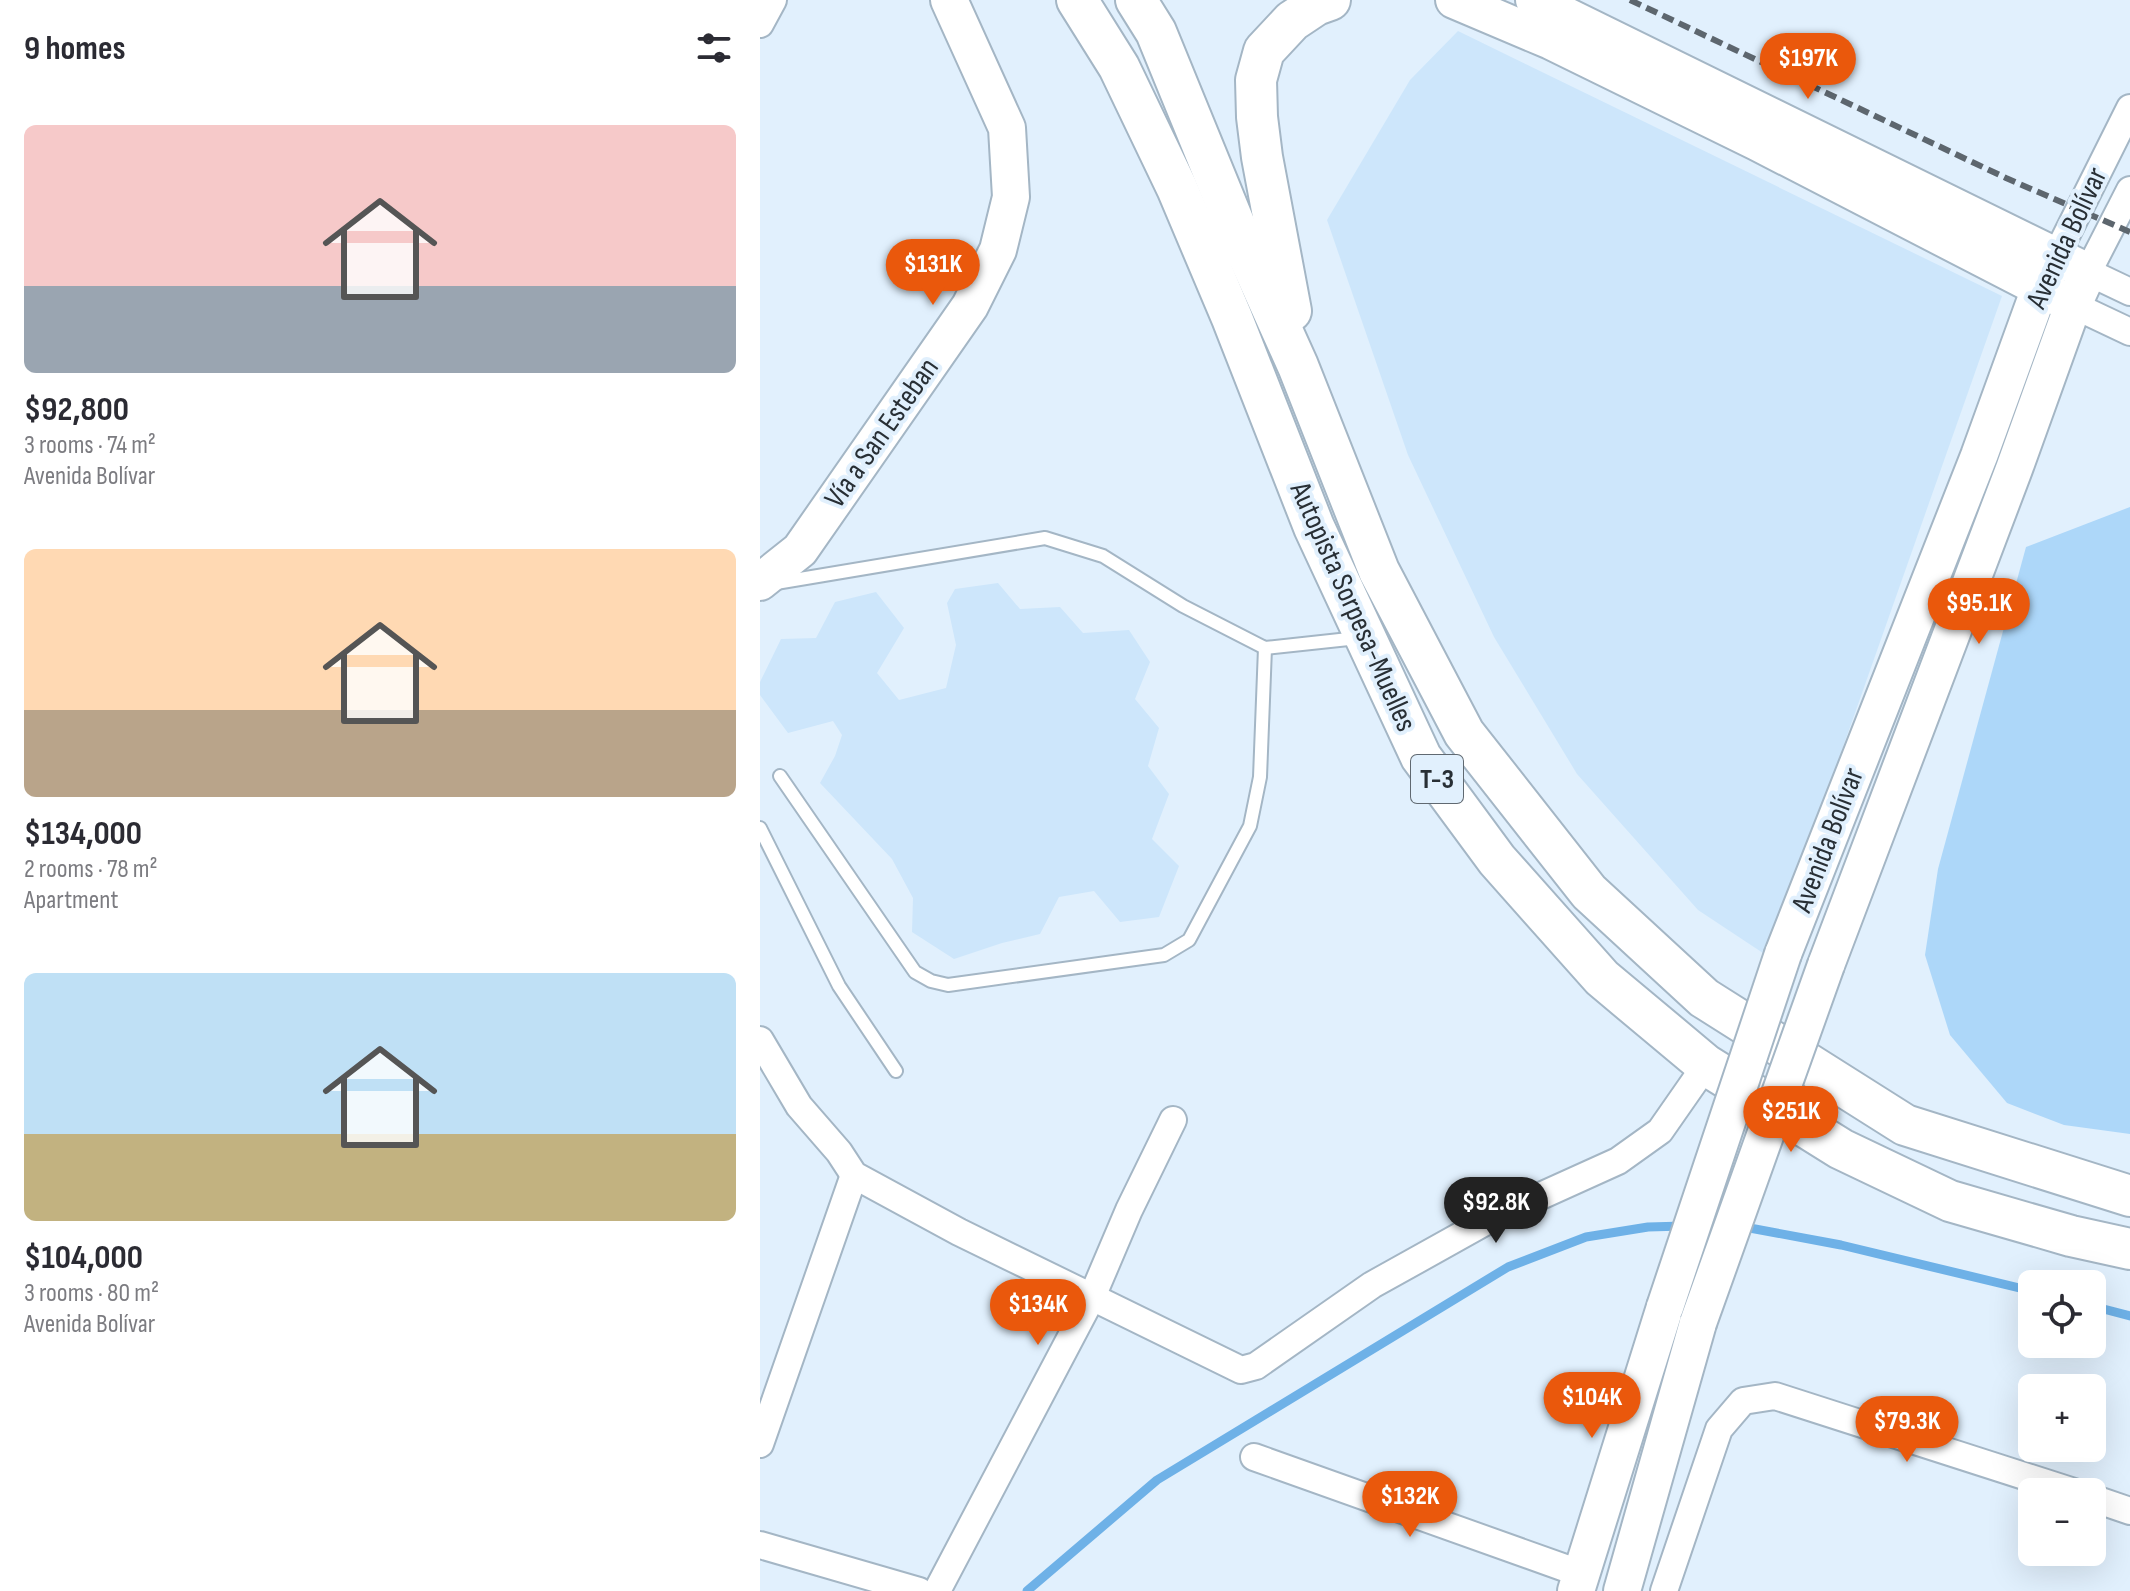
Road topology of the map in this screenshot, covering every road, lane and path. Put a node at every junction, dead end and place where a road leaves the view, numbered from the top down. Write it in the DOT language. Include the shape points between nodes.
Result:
graph roads {
  1 [pos="773,0"];
  2 [pos="949,0"];
  3 [pos="1077,0"];
  4 [pos="1136,0"];
  5 [pos="1330,0"];
  6 [pos="1454,0"];
  7 [pos="1534,0"];
  8 [pos="760,24"];
  9 [pos="2130,108"];
  10 [pos="2130,190"];
  11 [pos="2056,256"];
  12 [pos="2088,272"];
  13 [pos="2040,288"];
  14 [pos="2130,292"];
  15 [pos="2073,305"];
  16 [pos="2130,332"];
  17 [pos="1298,366"];
  18 [pos="760,584"];
  19 [pos="1365,638"];
  20 [pos="1265,648"];
  21 [pos="780,776"];
  22 [pos="760,828"];
  23 [pos="760,1040"];
  24 [pos="1706,1065"];
  25 [pos="896,1071"];
  26 [pos="1173,1120"];
  27 [pos="854,1175"];
  28 [pos="2130,1196"];
  29 [pos="2130,1249"];
  30 [pos="1092,1297"];
  31 [pos="760,1444"];
  32 [pos="1254,1457"];
  33 [pos="2030,1478"];
  34 [pos="2106,1503"];
  35 [pos="2130,1511"];
  36 [pos="760,1545"];
  37 [pos="1579,1582"];
  38 [pos="1626,1590"];
  39 [pos="919,1591"];
  40 [pos="937,1591"];
  41 [pos="1664,1591"];
  1 -- 8 [label="street"];
  2 -- 18 [label="street, Vía a San Esteban" via="1007,128 1011,197 998,250 970,306 800,550"];
  3 -- 19 [label="main road, Autopista Sorpesa-Muelles / T-3" via="1119,67 1177,188 1314,527"];
  4 -- 17 [label="main road, Autopista Sorpesa-Muelles / T-3" via="1156,32"];
  5 -- 17 [label="main road" via="1292,21 1273,41 1264,51 1256,80 1262,157"];
  6 -- 13 [label="street" via="1633,81"];
  7 -- 11 [label="street"];
  9 -- 11 [label="street, Avenida Bolívar"];
  10 -- 12 [label="street, Avenida Bolívar"];
  11 -- 12 [label="street"];
  11 -- 13 [label="street, Avenida Bolívar"];
  12 -- 14 [label="street"];
  12 -- 15 [label="street, Avenida Bolívar"];
  13 -- 15 [label="street"];
  13 -- 37 [label="street, Avenida Bolívar, bridge" via="1783,954"];
  15 -- 16 [label="street"];
  15 -- 38 [label="street, Avenida Bolívar, bridge" via="1698,1323"];
  17 -- 28 [label="main road, Autopista Sorpesa-Muelles / T-3" via="1379,571 1464,733 1589,892 1704,998 1905,1125"];
  18 -- 20 [label="lane" via="1045,538 1103,556"];
  19 -- 20 [label="lane"];
  19 -- 24 [label="main road, Autopista Sorpesa-Muelles / T-3" via="1421,757 1497,860 1602,978"];
  20 -- 21 [label="lane" via="1260,777 1250,826 1189,940 1164,955 948,985 931,981 915,972"];
  22 -- 25 [label="lane" via="839,986"];
  23 -- 27 [label="street" via="799,1106"];
  24 -- 29 [label="main road, Autopista Sorpesa-Muelles / T-3" via="1841,1149 1950,1201"];
  24 -- 30 [label="street" via="1660,1131 1618,1161 1494,1217 1372,1285 1256,1366 1241,1370"];
  26 -- 30 [label="street"];
  27 -- 30 [label="street"];
  27 -- 31 [label="street"];
  30 -- 40 [label="street"];
  32 -- 37 [label="street"];
  33 -- 41 [label="street" via="1775,1396 1743,1401 1719,1429"];
  34 -- 35 [label="street"];
  36 -- 39 [label="street"];
}
